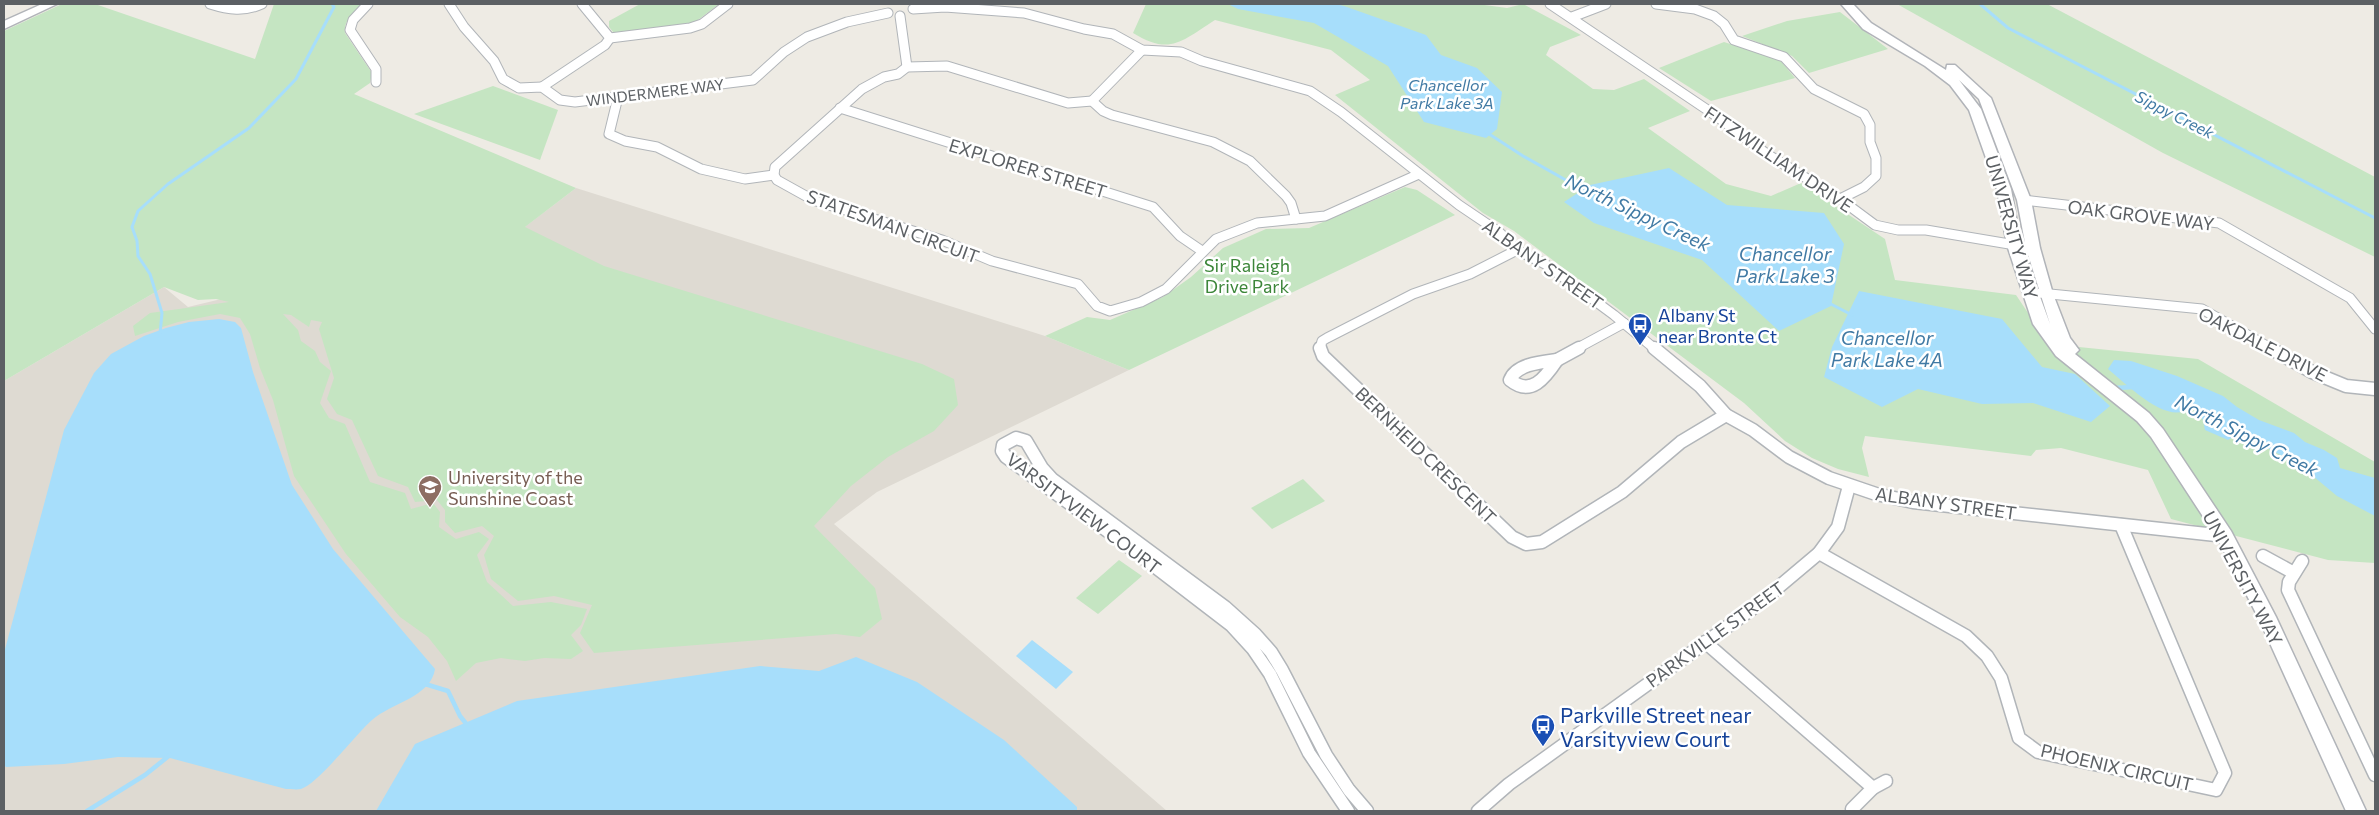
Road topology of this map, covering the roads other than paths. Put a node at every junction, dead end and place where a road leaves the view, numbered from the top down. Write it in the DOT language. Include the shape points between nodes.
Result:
graph roads {
  1 [pos="51,4"];
  2 [pos="210,4"];
  3 [pos="262,4"];
  4 [pos="368,4"];
  5 [pos="449,4"];
  6 [pos="582,4"];
  7 [pos="728,4"];
  8 [pos="1550,4"];
  9 [pos="1606,4"];
  10 [pos="1656,4"];
  11 [pos="1847,4"];
  12 [pos="1861,4"];
  13 [pos="912,6"];
  14 [pos="889,9"];
  15 [pos="900,16"];
  16 [pos="1572,17"];
  17 [pos="4,25"];
  18 [pos="610,38"];
  19 [pos="1142,50"];
  20 [pos="907,67"];
  21 [pos="376,82"];
  22 [pos="542,87"];
  23 [pos="618,97"];
  24 [pos="1092,101"];
  25 [pos="840,108"];
  26 [pos="1419,174"];
  27 [pos="774,175"];
  28 [pos="1840,199"];
  29 [pos="2024,200"];
  30 [pos="1296,220"];
  31 [pos="2014,245"];
  32 [pos="2033,248"];
  33 [pos="1517,250"];
  34 [pos="1202,251"];
  35 [pos="2030,292"];
  36 [pos="2046,294"];
  37 [pos="1624,323"];
  38 [pos="2375,329"];
  39 [pos="1557,360"];
  40 [pos="2090,372"];
  41 [pos="2375,389"];
  42 [pos="1726,415"];
  43 [pos="1049,482"];
  44 [pos="1849,486"];
  45 [pos="2122,525"];
  46 [pos="2224,536"];
  47 [pos="1819,553"];
  48 [pos="2263,556"];
  49 [pos="2302,561"];
  50 [pos="2294,573"];
  51 [pos="1705,642"];
  52 [pos="1276,672"];
  53 [pos="2375,775"];
  54 [pos="1852,809"];
  55 [pos="1348,811"];
  56 [pos="1367,811"];
  57 [pos="1478,811"];
  58 [pos="2356,811"];
  1 -- 17 [label="street"];
  2 -- 3 [label="street" via="236,11"];
  4 -- 21 [label="street" via="353,20 350,30 376,70"];
  5 -- 22 [label="street" via="464,28 494,61 503,79 518,88"];
  6 -- 18 [label="street"];
  7 -- 18 [label="street" via="702,24 690,28"];
  8 -- 16 [label="street, FITZWILLIAM DRIVE"];
  9 -- 16 [label="street"];
  10 -- 28 [label="street" via="1696,9 1714,16 1724,24 1734,40 1784,57 1814,89 1864,114 1870,125 1876,176 1864,187"];
  11 -- 31 [label="street, UNIVERSITY WAY" via="1867,26 1954,82 1975,109 2004,190"];
  12 -- 29 [label="street, UNIVERSITY WAY" via="1886,28 1962,75 1985,98"];
  13 -- 15 [label="street" via="909,14"];
  13 -- 19 [label="street, ALBANY STREET" via="1024,13 1113,34"];
  14 -- 15 [label="street"];
  14 -- 23 [label="street, WINDERMERE WAY" via="810,35 784,52 753,80"];
  15 -- 20 [label="street"];
  16 -- 28 [label="street, FITZWILLIAM DRIVE" via="1767,154"];
  18 -- 22 [label="street"];
  19 -- 24 [label="street"];
  19 -- 26 [label="street, ALBANY STREET" via="1182,52 1310,91"];
  20 -- 24 [label="street" via="947,66 1068,103"];
  20 -- 25 [label="street" via="862,89"];
  22 -- 23 [label="street, WINDERMERE WAY" via="560,100 575,102"];
  23 -- 27 [label="street" via="609,134 625,141 657,147 701,169 745,179"];
  24 -- 30 [label="street" via="1112,115 1213,142 1250,161 1286,196"];
  25 -- 27 [label="street" via="775,167"];
  25 -- 34 [label="street, EXPLORER STREET" via="1153,207 1180,236"];
  26 -- 30 [label="street" via="1325,216"];
  26 -- 33 [label="street, ALBANY STREET" via="1499,232"];
  27 -- 34 [label="street, STATESMAN CIRCUIT" via="776,180 813,200 942,240 1001,264 1078,284 1097,306 1110,311 1141,302 1166,289"];
  28 -- 31 [label="street, FITZWILLIAM DRIVE" via="1883,229 1926,230"];
  29 -- 32 [label="street, UNIVERSITY WAY"];
  29 -- 38 [label="street, OAK GROVE WAY" via="2219,223 2350,298"];
  30 -- 34 [label="street" via="1257,223 1216,239"];
  31 -- 32 [label="street, FITZWILLIAM DRIVE"];
  31 -- 35 [label="street, UNIVERSITY WAY"];
  32 -- 36 [label="street, UNIVERSITY WAY"];
  33 -- 37 [label="street, ALBANY STREET" via="1545,264"];
  33 -- 42 [label="street, BERNHEID CRESCENT" via="1470,274 1413,294 1372,314 1327,338 1320,349 1326,359 1512,537 1526,544 1542,542 1627,488 1681,442"];
  35 -- 36 [label="street, OAKDALE DRIVE"];
  35 -- 40 [label="street, UNIVERSITY WAY" via="2048,336 2062,352"];
  36 -- 40 [label="street, UNIVERSITY WAY" via="2062,340"];
  36 -- 41 [label="street, OAKDALE DRIVE" via="2202,309 2312,372 2346,386"];
  37 -- 39 [label="street"];
  37 -- 42 [label="street, ALBANY STREET" via="1700,386"];
  40 -- 46 [label="street, UNIVERSITY WAY" via="2157,433"];
  42 -- 44 [label="street, ALBANY STREET" via="1805,466"];
  43 -- 52 [label="street, VARSITYVIEW COURT" via="1157,563 1231,612 1261,640"];
  44 -- 45 [label="street, ALBANY STREET" via="1913,502"];
  44 -- 47 [label="street, PARKVILLE STREET" via="1838,527"];
  45 -- 46 [label="street, ALBANY STREET"];
  45 -- 47 [label="street, PHOENIX CIRCUIT" via="2225,773 2216,790 2038,752 2019,738 2000,678 1987,656 1966,636"];
  46 -- 58 [label="street, UNIVERSITY WAY" via="2267,617"];
  47 -- 51 [label="street, PARKVILLE STREET" via="1776,590"];
  48 -- 50 [label="street, UNIVERSITY WAY"];
  49 -- 50 [label="street, UNIVERSITY WAY"];
  50 -- 53 [label="street, UNIVERSITY WAY" via="2288,590 2291,600"];
  51 -- 54 [label="street" via="1879,785"];
  51 -- 57 [label="street, PARKVILLE STREET" via="1508,784"];
  52 -- 55 [label="street, VARSITYVIEW COURT" via="1310,753"];
  52 -- 56 [label="street, VARSITYVIEW COURT" via="1326,755"];
}
